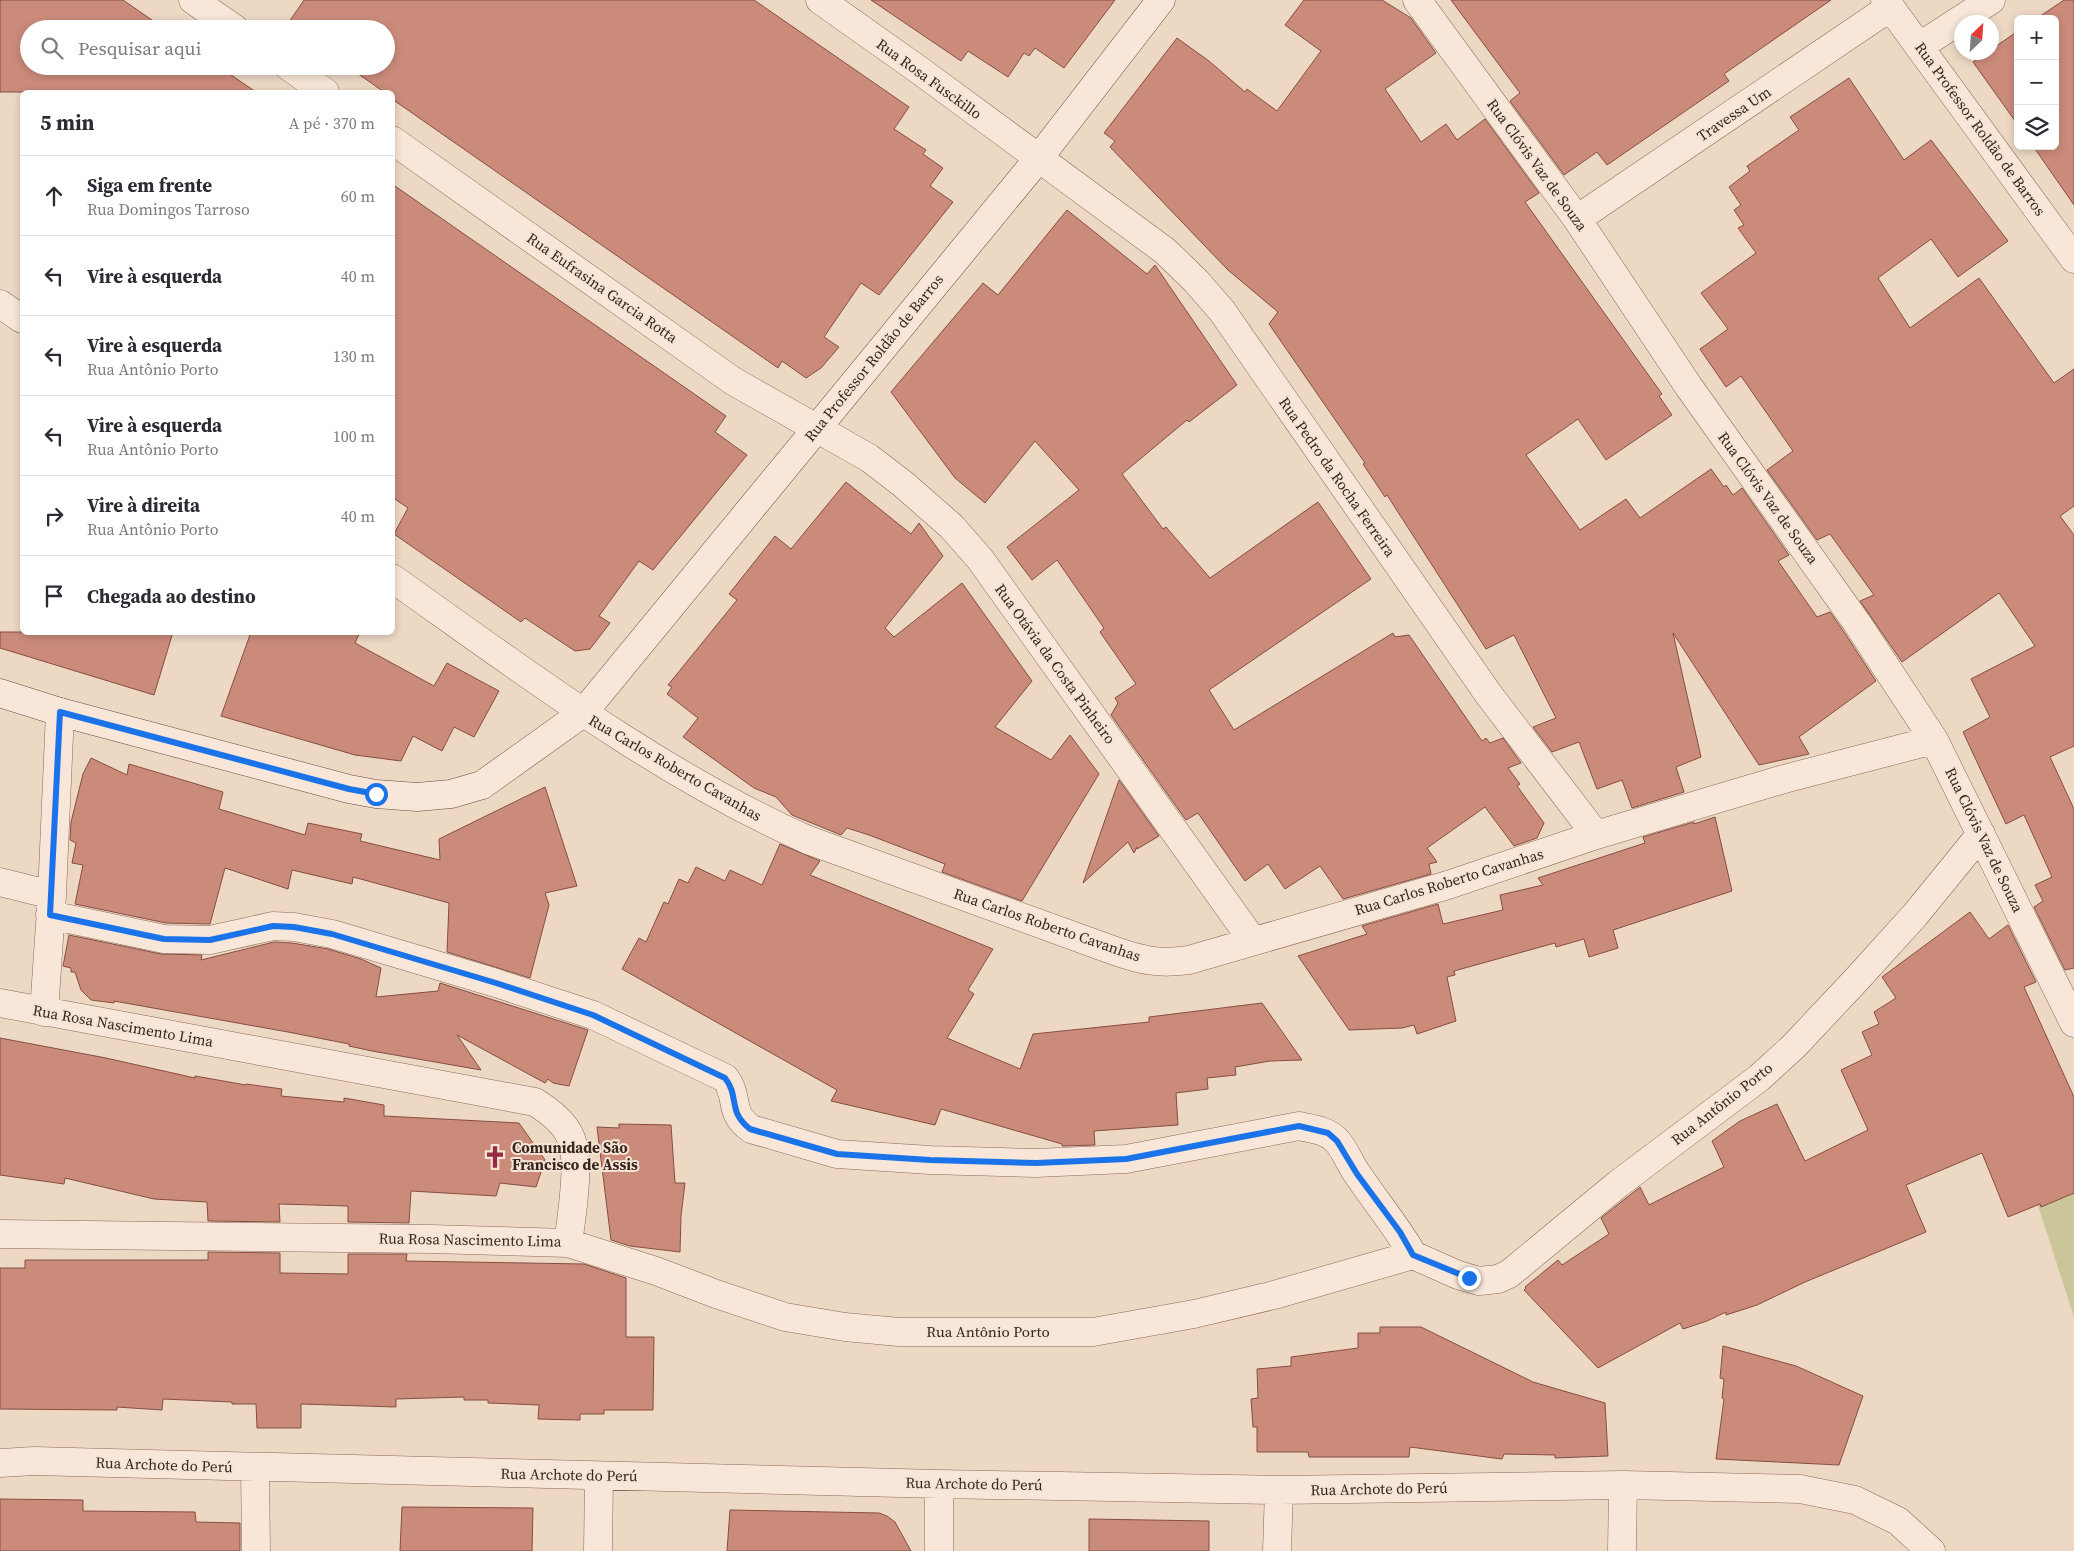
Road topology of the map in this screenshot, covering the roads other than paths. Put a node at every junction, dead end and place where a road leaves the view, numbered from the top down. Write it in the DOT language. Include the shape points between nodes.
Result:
graph roads {
  1 [pos="193,0"];
  2 [pos="820,0"];
  3 [pos="1161,0"];
  4 [pos="1417,0"];
  5 [pos="1991,0"];
  6 [pos="1887,4"];
  7 [pos="222,20"];
  8 [pos="1920,46"];
  9 [pos="301,75"];
  10 [pos="322,90"];
  11 [pos="395,142"];
  12 [pos="1038,158"];
  13 [pos="1577,219"];
  14 [pos="2074,259"];
  15 [pos="0,304"];
  16 [pos="20,318"];
  17 [pos="817,427"];
  18 [pos="395,580"];
  19 [pos="0,693"];
  20 [pos="60,712"];
  21 [pos="584,713"];
  22 [pos="1934,740"];
  23 [pos="1980,834"];
  24 [pos="1596,835"];
  25 [pos="0,882"];
  26 [pos="51,905"];
  27 [pos="1254,941"];
  28 [pos="0,1003"];
  29 [pos="44,1012"];
  30 [pos="2074,1023"];
  31 [pos="0,1234"];
  32 [pos="568,1243"];
  33 [pos="1413,1255"];
  34 [pos="0,1463"];
  35 [pos="255,1468"];
  36 [pos="599,1476"];
  37 [pos="939,1484"];
  38 [pos="1623,1485"];
  39 [pos="1279,1490"];
  40 [pos="256,1551"];
  41 [pos="598,1551"];
  42 [pos="938,1551"];
  43 [pos="1276,1551"];
  44 [pos="1622,1551"];
  45 [pos="1931,1551"];
  1 -- 7 [label="street"];
  2 -- 12 [label="street, Rua Rosa Fusckillo"];
  3 -- 12 [label="street, Rua Professor Roldão de Barros"];
  4 -- 13 [label="street, Rua Clóvis Vaz de Souza"];
  5 -- 8 [label="street"];
  6 -- 8 [label="street, Rua Professor Roldão de Barros"];
  6 -- 13 [label="street, Travessa Um"];
  8 -- 14 [label="street, Rua Professor Roldão de Barros"];
  9 -- 10 [label="street"];
  11 -- 17 [label="street, Rua Eufrasina Garcia Rotta" via="733,381"];
  12 -- 17 [label="street, Rua Professor Roldão de Barros"];
  12 -- 24 [label="street, Rua Pedro da Rocha Ferreira" via="1165,251 1222,311 1489,695"];
  13 -- 22 [label="street, Rua Clóvis Vaz de Souza" via="1689,387 1857,623"];
  15 -- 16 [label="street"];
  17 -- 21 [label="street, Rua Professor Roldão de Barros"];
  17 -- 27 [label="street, Rua Otávia da Costa Pinheiro" via="869,458 903,484 951,526 980,559"];
  18 -- 21 [label="street, Rua Carlos Roberto Cavanhas"];
  19 -- 20 [label="street, Rua Professor Roldão de Barros"];
  20 -- 21 [label="street, Rua Professor Roldão de Barros" via="349,789 417,797 452,794 482,785"];
  20 -- 26 [label="street"];
  21 -- 27 [label="street, Rua Carlos Roberto Cavanhas" via="735,805 792,833 1114,951 1164,963 1189,960"];
  22 -- 23 [label="street, Rua Clóvis Vaz de Souza"];
  22 -- 24 [label="street, Rua Carlos Roberto Cavanhas" via="1784,779"];
  23 -- 30 [label="street, Rua Clóvis Vaz de Souza"];
  23 -- 33 [label="street, Rua Antônio Porto" via="1915,915 1787,1052 1759,1078 1618,1184 1509,1274 1479,1281"];
  24 -- 27 [label="street, Rua Carlos Roberto Cavanhas" via="1448,885"];
  25 -- 26 [label="street"];
  26 -- 29 [label="street"];
  26 -- 33 [label="street" via="164,939 210,940 273,926 332,934 373,945 593,1015 725,1078 733,1091 737,1115 750,1129 837,1154 1036,1163 1126,1159 1299,1126 1318,1130 1337,1141"];
  28 -- 29 [label="street, Rua Rosa Nascimento Lima"];
  29 -- 32 [label="street, Rua Rosa Nascimento Lima" via="535,1102 551,1112 566,1129 577,1156"];
  31 -- 32 [label="street, Rua Rosa Nascimento Lima"];
  32 -- 33 [label="street, Rua Antônio Porto" via="785,1317 845,1328 898,1332 1093,1332 1194,1314 1274,1295"];
  34 -- 35 [label="street, Rua Archote do Perú" via="34,1461"];
  35 -- 36 [label="street, Rua Archote do Perú"];
  35 -- 40 [label="street"];
  36 -- 37 [label="street, Rua Archote do Perú"];
  36 -- 41 [label="street"];
  37 -- 39 [label="street, Rua Archote do Perú"];
  37 -- 42 [label="street"];
  38 -- 39 [label="street, Rua Archote do Perú"];
  38 -- 44 [label="street"];
  38 -- 45 [label="street, Rua Archote do Perú" via="1800,1489 1855,1500 1898,1521"];
  39 -- 43 [label="street"];
}
